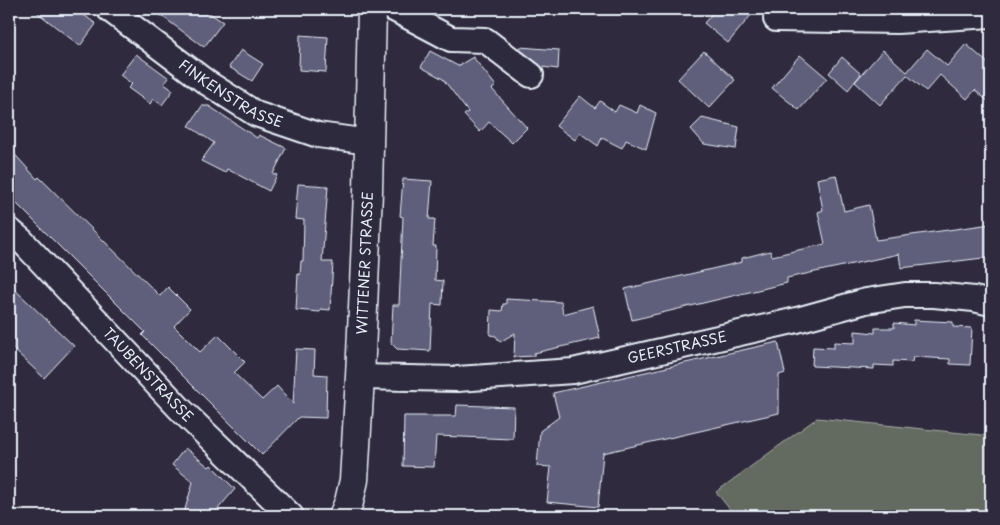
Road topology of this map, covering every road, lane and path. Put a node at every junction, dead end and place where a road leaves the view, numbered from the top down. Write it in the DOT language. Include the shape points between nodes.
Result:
graph roads {
  1 [pos="109,9"];
  2 [pos="372,9"];
  3 [pos="394,9"];
  4 [pos="991,15"];
  5 [pos="776,19"];
  6 [pos="530,75"];
  7 [pos="369,142"];
  8 [pos="9,230"];
  9 [pos="991,303"];
  10 [pos="360,377"];
  11 [pos="291,516"];
  12 [pos="343,516"];
  1 -- 7 [label="street, FINKENSTRASSE" via="206,82 256,114 318,135"];
  2 -- 7 [label="main road, WITTENER STRASSE"];
  3 -- 6 [label="street" via="452,39 485,40"];
  4 -- 5 [label="street" via="897,21"];
  7 -- 10 [label="main road, WITTENER STRASSE"];
  8 -- 11 [label="street, TAUBENSTRASSE" via="181,410"];
  9 -- 10 [label="street, GEERSTRASSE" via="934,295 866,301 573,371 457,379"];
  10 -- 12 [label="main road, WITTENER STRASSE" via="354,480"];
}
